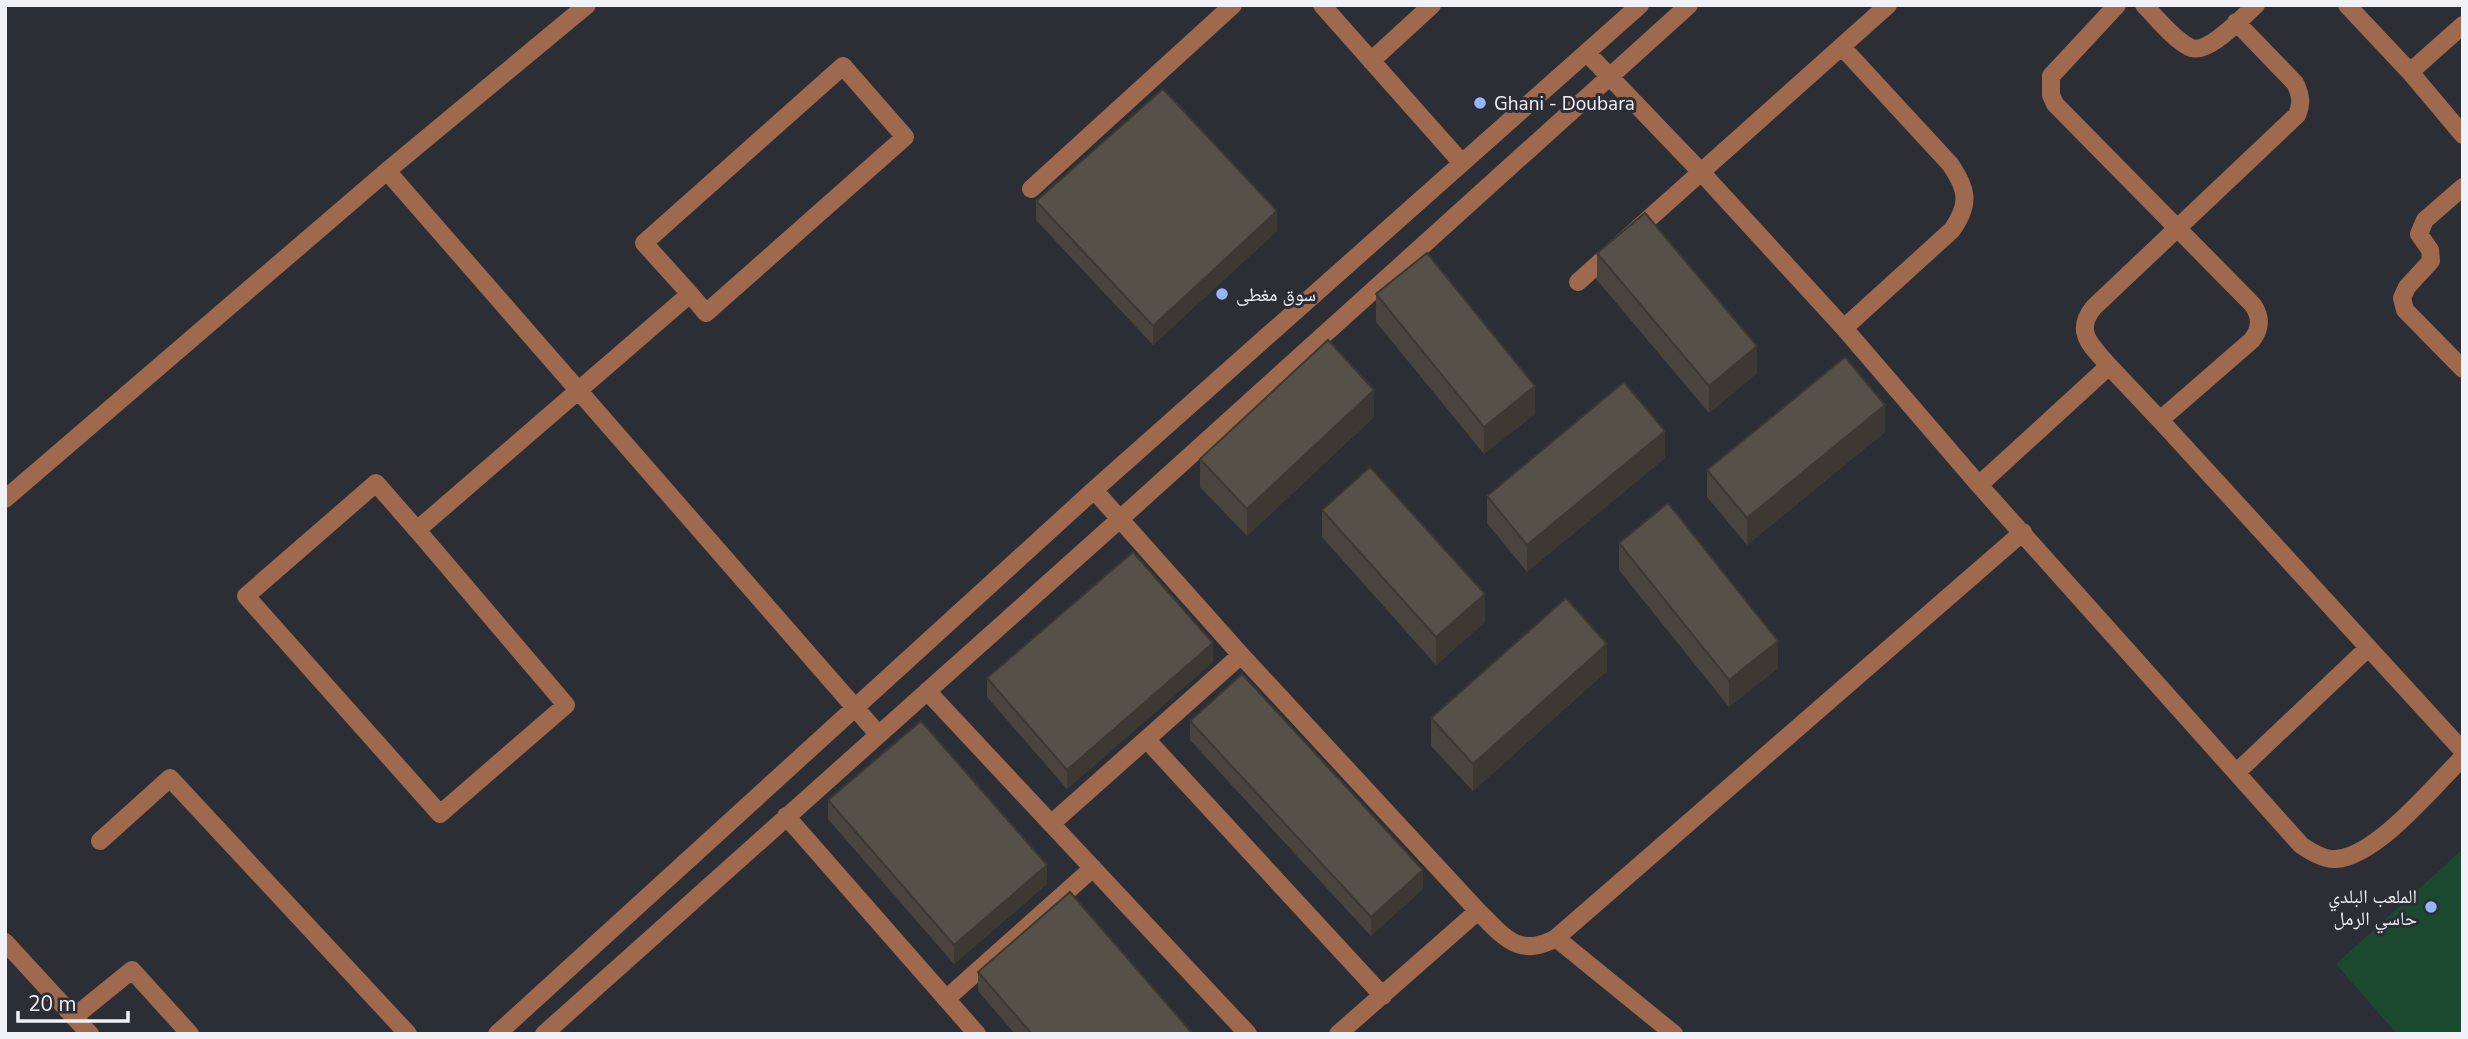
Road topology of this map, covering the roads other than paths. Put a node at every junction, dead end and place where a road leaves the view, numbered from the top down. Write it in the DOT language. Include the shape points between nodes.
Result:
graph roads {
  1 [pos="587,5"];
  2 [pos="1233,5"];
  3 [pos="1322,5"];
  4 [pos="1433,5"];
  5 [pos="1640,5"];
  6 [pos="1689,5"];
  7 [pos="1888,5"];
  8 [pos="2118,5"];
  9 [pos="2144,5"];
  10 [pos="2256,5"];
  11 [pos="2347,5"];
  12 [pos="2236,22"];
  13 [pos="2463,25"];
  14 [pos="1842,47"];
  15 [pos="1587,53"];
  16 [pos="1371,61"];
  17 [pos="2410,72"];
  18 [pos="1609,76"];
  19 [pos="2463,135"];
  20 [pos="1462,163"];
  21 [pos="387,171"];
  22 [pos="1701,172"];
  23 [pos="2463,187"];
  24 [pos="1031,189"];
  25 [pos="2178,229"];
  26 [pos="1578,282"];
  27 [pos="690,295"];
  28 [pos="1844,328"];
  29 [pos="2109,366"];
  30 [pos="2463,369"];
  31 [pos="579,391"];
  32 [pos="2160,421"];
  33 [pos="1979,485"];
  34 [pos="1094,490"];
  35 [pos="5,499"];
  36 [pos="1120,519"];
  37 [pos="417,530"];
  38 [pos="2023,532"];
  39 [pos="2368,648"];
  40 [pos="1241,655"];
  41 [pos="927,691"];
  42 [pos="854,708"];
  43 [pos="878,734"];
  44 [pos="1147,740"];
  45 [pos="2463,751"];
  46 [pos="2463,757"];
  47 [pos="2237,772"];
  48 [pos="786,817"];
  49 [pos="1051,824"];
  50 [pos="100,841"];
  51 [pos="1093,868"];
  52 [pos="1478,911"];
  53 [pos="1556,938"];
  54 [pos="5,942"];
  55 [pos="1383,996"];
  56 [pos="946,999"];
  57 [pos="74,1017"];
  58 [pos="90,1034"];
  59 [pos="190,1034"];
  60 [pos="408,1034"];
  61 [pos="497,1034"];
  62 [pos="544,1034"];
  63 [pos="977,1034"];
  64 [pos="1248,1034"];
  65 [pos="1338,1034"];
  66 [pos="1674,1034"];
  1 -- 21 [label="street"];
  2 -- 24 [label="street"];
  3 -- 16 [label="street"];
  4 -- 16 [label="street"];
  5 -- 15 [label="street"];
  6 -- 18 [label="street"];
  7 -- 14 [label="street"];
  8 -- 25 [label="street" via="2056,69 2051,76 2051,95"];
  9 -- 12 [label="street" via="2195,50 2205,48"];
  10 -- 12 [label="street"];
  11 -- 17 [label="street"];
  12 -- 25 [label="street" via="2295,83 2301,105 2291,123"];
  13 -- 17 [label="street"];
  14 -- 22 [label="street"];
  14 -- 28 [label="street" via="1950,164 1961,180 1965,198 1963,214 1952,230"];
  15 -- 18 [label="street"];
  15 -- 20 [label="street"];
  16 -- 20 [label="street"];
  17 -- 19 [label="street"];
  18 -- 22 [label="street"];
  18 -- 36 [label="street"];
  20 -- 34 [label="street"];
  21 -- 31 [label="street"];
  21 -- 35 [label="street"];
  22 -- 26 [label="street"];
  22 -- 28 [label="street"];
  23 -- 30 [label="street" via="2422,225 2419,234 2430,250 2431,261 2402,298 2405,310"];
  25 -- 29 [label="street" via="2087,315 2084,323 2089,343"];
  25 -- 32 [label="street" via="2253,305 2260,322 2252,340"];
  27 -- 27 [label="street" via="706,313 905,137 843,66 644,243"];
  27 -- 31 [label="street"];
  28 -- 33 [label="street"];
  29 -- 32 [label="street"];
  29 -- 33 [label="street"];
  31 -- 37 [label="street"];
  31 -- 42 [label="street"];
  32 -- 39 [label="street"];
  33 -- 38 [label="street"];
  34 -- 36 [label="street"];
  34 -- 42 [label="street"];
  36 -- 40 [label="street"];
  36 -- 41 [label="street"];
  37 -- 37 [label="street" via="376,483 246,596 440,814 566,705"];
  38 -- 47 [label="street"];
  38 -- 53 [label="street"];
  39 -- 45 [label="street"];
  39 -- 47 [label="street"];
  40 -- 44 [label="street"];
  40 -- 52 [label="street"];
  41 -- 43 [label="street"];
  41 -- 49 [label="street"];
  42 -- 43 [label="street"];
  42 -- 61 [label="street"];
  43 -- 48 [label="street"];
  44 -- 49 [label="street"];
  44 -- 55 [label="street"];
  46 -- 47 [label="street" via="2378,841 2335,859 2301,845"];
  48 -- 56 [label="street"];
  48 -- 62 [label="street"];
  49 -- 51 [label="street"];
  50 -- 60 [label="street" via="170,778"];
  51 -- 56 [label="street"];
  51 -- 64 [label="street"];
  52 -- 53 [label="street" via="1515,945 1544,945"];
  52 -- 55 [label="street"];
  53 -- 66 [label="street"];
  54 -- 57 [label="street"];
  55 -- 65 [label="street"];
  56 -- 63 [label="street"];
  57 -- 58 [label="street"];
  57 -- 59 [label="street" via="132,970"];
}
